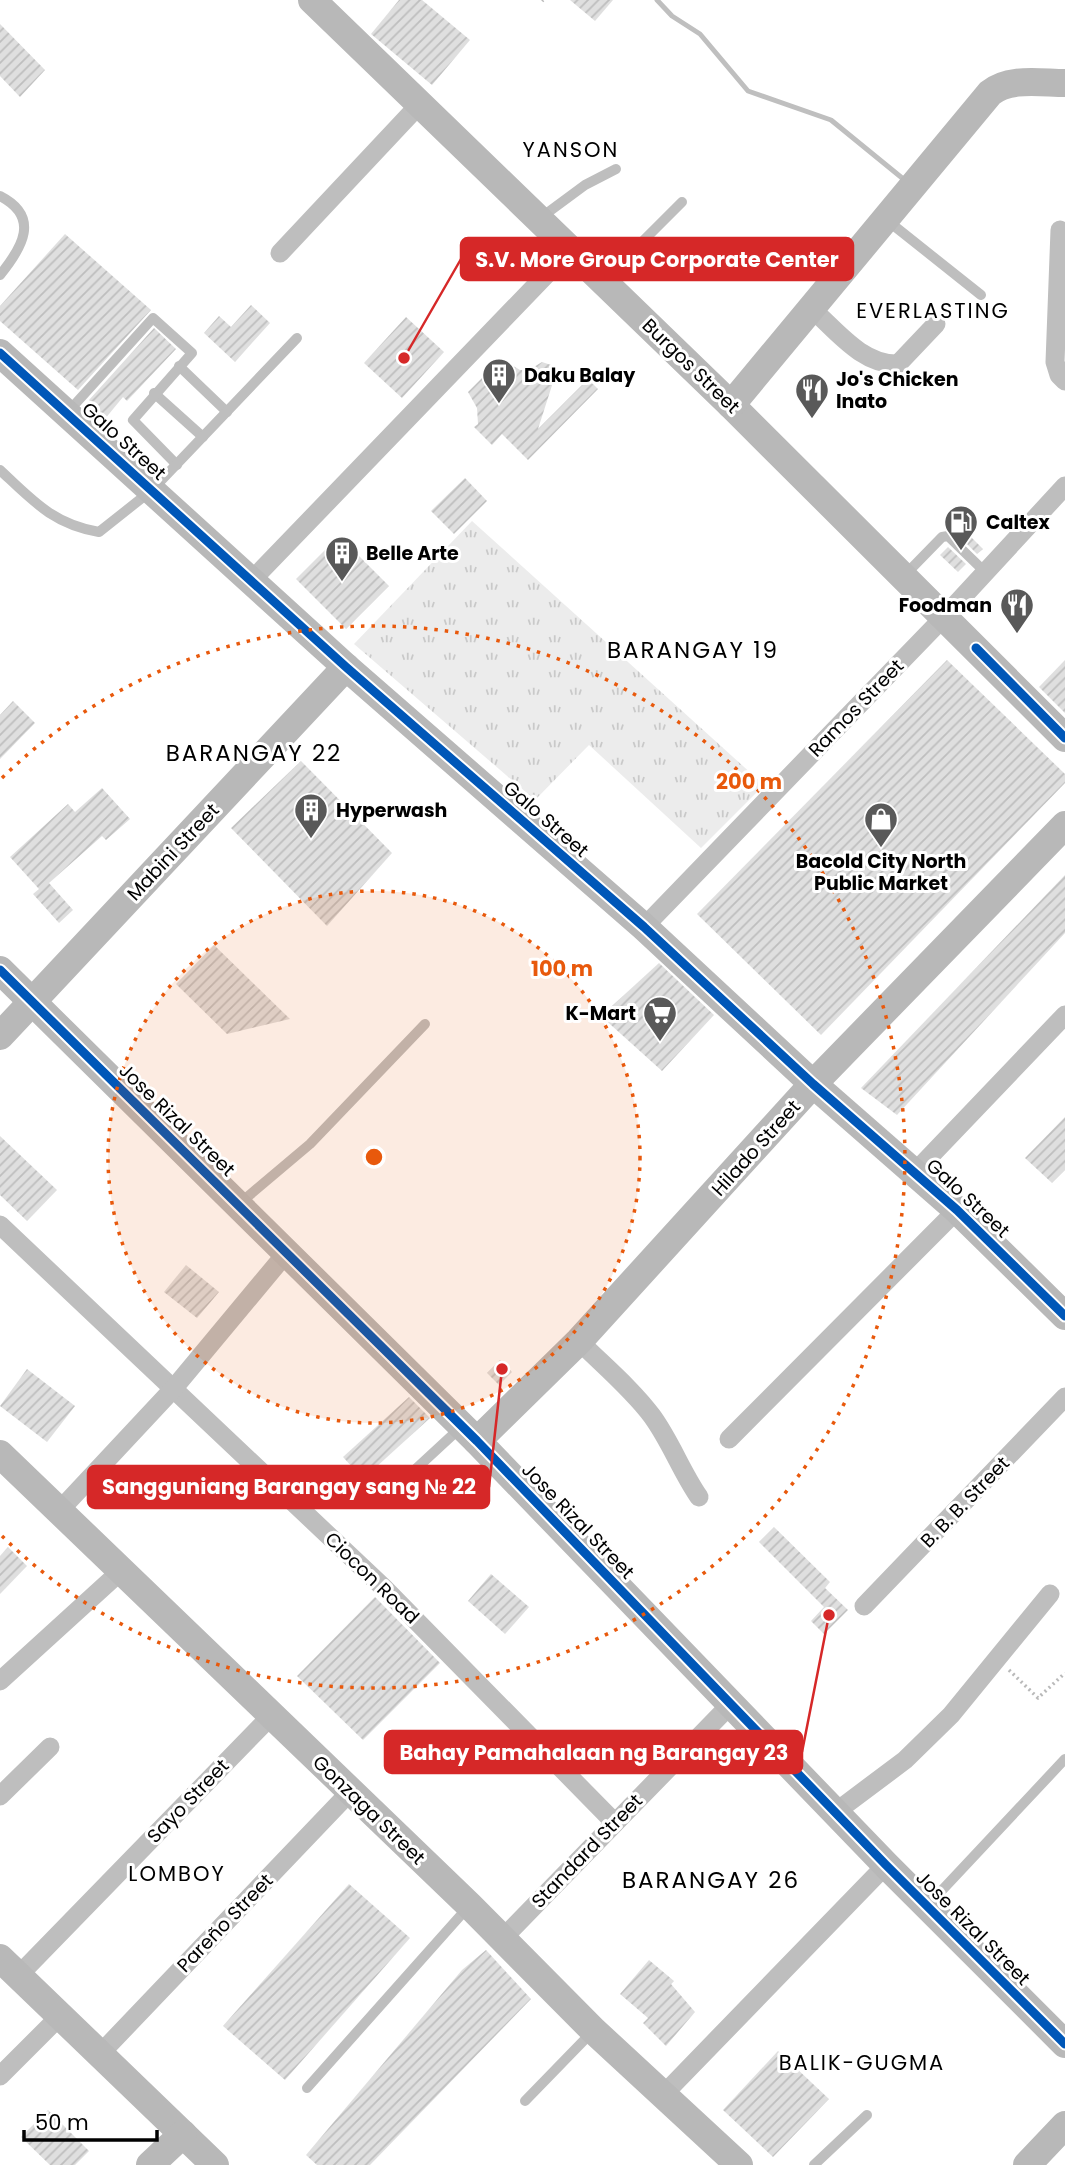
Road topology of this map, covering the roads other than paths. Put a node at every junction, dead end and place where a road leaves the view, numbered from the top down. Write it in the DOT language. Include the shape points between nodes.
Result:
graph roads {
  1 [pos="312,0"];
  2 [pos="1065,83"];
  3 [pos="418,106"];
  4 [pos="616,169"];
  5 [pos="0,196"];
  6 [pos="682,202"];
  7 [pos="539,219"];
  8 [pos="886,220"];
  9 [pos="1060,230"];
  10 [pos="571,249"];
  11 [pos="279,253"];
  12 [pos="0,275"];
  13 [pos="603,281"];
  14 [pos="981,295"];
  15 [pos="811,308"];
  16 [pos="936,324"];
  17 [pos="297,338"];
  18 [pos="1060,349"];
  19 [pos="0,353"];
  20 [pos="179,366"];
  21 [pos="1065,381"];
  22 [pos="155,393"];
  23 [pos="730,405"];
  24 [pos="227,412"];
  25 [pos="67,414"];
  26 [pos="203,437"];
  27 [pos="177,465"];
  28 [pos="0,470"];
  29 [pos="1065,485"];
  30 [pos="152,491"];
  31 [pos="985,572"];
  32 [pos="904,577"];
  33 [pos="253,579"];
  34 [pos="945,616"];
  35 [pos="346,667"];
  36 [pos="1065,738"];
  37 [pos="1065,825"];
  38 [pos="644,927"];
  39 [pos="0,970"];
  40 [pos="32,1003"];
  41 [pos="1065,1015"];
  42 [pos="425,1024"];
  43 [pos="0,1036"];
  44 [pos="813,1084"];
  45 [pos="915,1172"];
  46 [pos="239,1204"];
  47 [pos="957,1210"];
  48 [pos="0,1225"];
  49 [pos="288,1251"];
  50 [pos="1065,1316"];
  51 [pos="579,1341"];
  52 [pos="174,1388"];
  53 [pos="1065,1397"];
  54 [pos="470,1434"];
  55 [pos="729,1439"];
  56 [pos="0,1454"];
  57 [pos="699,1497"];
  58 [pos="380,1502"];
  59 [pos="60,1510"];
  60 [pos="122,1570"];
  61 [pos="1050,1594"];
  62 [pos="864,1606"];
  63 [pos="0,1681"];
  64 [pos="731,1704"];
  65 [pos="271,1716"];
  66 [pos="50,1746"];
  67 [pos="1065,1759"];
  68 [pos="350,1792"];
  69 [pos="0,1796"];
  70 [pos="837,1811"];
  71 [pos="615,1822"];
  72 [pos="886,1865"];
  73 [pos="470,1906"];
  74 [pos="927,1906"];
  75 [pos="502,1939"];
  76 [pos="9,1967"];
  77 [pos="60,2016"];
  78 [pos="594,2031"];
  79 [pos="1065,2044"];
  80 [pos="100,2054"];
  81 [pos="0,2076"];
  82 [pos="307,2088"];
  83 [pos="664,2094"];
  84 [pos="525,2101"];
  85 [pos="867,2115"];
  86 [pos="1065,2125"];
  87 [pos="183,2134"];
  88 [pos="150,2165"];
  89 [pos="215,2165"];
  90 [pos="739,2165"];
  91 [pos="814,2165"];
  92 [pos="1027,2165"];
  1 -- 3 [label="street, Burgos Street"];
  2 -- 8 [label="street" via="998,85"];
  3 -- 7 [label="street, Burgos Street"];
  3 -- 11 [label="street"];
  4 -- 7 [label="lane" via="584,185"];
  5 -- 12 [label="lane" via="23,217 25,236 19,253"];
  6 -- 13 [label="lane"];
  7 -- 10 [label="street, Burgos Street"];
  8 -- 14 [label="lane"];
  8 -- 15 [label="street"];
  9 -- 18 [label="street"];
  10 -- 13 [label="street, Burgos Street"];
  10 -- 33 [label="street"];
  13 -- 23 [label="street, Burgos Street"];
  15 -- 16 [label="street" via="867,358 882,364 898,364"];
  15 -- 23 [label="street"];
  17 -- 24 [label="lane"];
  18 -- 21 [label="street" via="1059,374"];
  19 -- 25 [label="street, Galo Street"];
  20 -- 22 [label="lane"];
  20 -- 24 [label="lane"];
  20 -- 25 [label="lane" via="191,353 153,318"];
  22 -- 26 [label="lane"];
  22 -- 27 [label="lane" via="133,420"];
  23 -- 32 [label="street, Burgos Street"];
  24 -- 26 [label="lane"];
  25 -- 30 [label="street, Galo Street"];
  26 -- 27 [label="lane"];
  27 -- 30 [label="lane"];
  28 -- 30 [label="lane" via="48,515 99,533"];
  29 -- 31 [label="street, Ramos Street"];
  30 -- 33 [label="street, Galo Street"];
  31 -- 32 [label="lane" via="948,536"];
  31 -- 34 [label="street, Ramos Street"];
  32 -- 34 [label="street, Burgos Street"];
  33 -- 35 [label="street, Galo Street"];
  34 -- 36 [label="street, Burgos Street"];
  34 -- 38 [label="street, Ramos Street"];
  35 -- 38 [label="street, Galo Street"];
  35 -- 40 [label="street, Mabini Street"];
  37 -- 44 [label="street, Hilado Street"];
  38 -- 44 [label="street, Galo Street"];
  39 -- 40 [label="street, Jose Rizal Street"];
  40 -- 43 [label="street, Mabini Street"];
  40 -- 46 [label="street, Jose Rizal Street"];
  41 -- 45 [label="street"];
  42 -- 46 [label="lane" via="310,1144"];
  44 -- 45 [label="street, Galo Street"];
  44 -- 51 [label="street, Hilado Street"];
  45 -- 47 [label="street, Galo Street"];
  46 -- 49 [label="street, Jose Rizal Street"];
  47 -- 50 [label="street, Galo Street"];
  47 -- 55 [label="street"];
  48 -- 52 [label="street, Ciocon Road"];
  49 -- 52 [label="street"];
  49 -- 54 [label="street, Jose Rizal Street"];
  51 -- 54 [label="street, Hilado Street"];
  51 -- 57 [label="street" via="650,1413"];
  52 -- 59 [label="street"];
  52 -- 71 [label="street, Ciocon Road" via="383,1588"];
  53 -- 62 [label="street, B. B. B. Street"];
  54 -- 58 [label="lane"];
  54 -- 64 [label="street, Jose Rizal Street"];
  56 -- 59 [label="street, Gonzaga Street"];
  59 -- 60 [label="street, Gonzaga Street"];
  60 -- 63 [label="street"];
  60 -- 65 [label="street, Gonzaga Street"];
  61 -- 70 [label="street" via="951,1716 905,1760"];
  64 -- 70 [label="street, Jose Rizal Street"];
  64 -- 71 [label="street, Standard Street"];
  65 -- 68 [label="street, Gonzaga Street"];
  65 -- 76 [label="street, Sayo Street"];
  66 -- 69 [label="street"];
  67 -- 74 [label="lane"];
  68 -- 73 [label="street, Gonzaga Street"];
  68 -- 80 [label="street, Pareño Street"];
  70 -- 72 [label="street, Jose Rizal Street"];
  71 -- 75 [label="street, Standard Street"];
  72 -- 74 [label="street, Jose Rizal Street"];
  72 -- 83 [label="street"];
  73 -- 75 [label="street, Gonzaga Street"];
  73 -- 82 [label="lane"];
  74 -- 79 [label="street, Jose Rizal Street"];
  75 -- 78 [label="street, Gonzaga Street"];
  76 -- 77 [label="street"];
  77 -- 80 [label="street"];
  77 -- 81 [label="street"];
  78 -- 83 [label="street, Gonzaga Street"];
  78 -- 84 [label="lane"];
  80 -- 87 [label="street"];
  83 -- 90 [label="street, Gonzaga Street"];
  85 -- 91 [label="lane"];
  86 -- 92 [label="street"];
  87 -- 88 [label="street"];
  87 -- 89 [label="street"];
}
